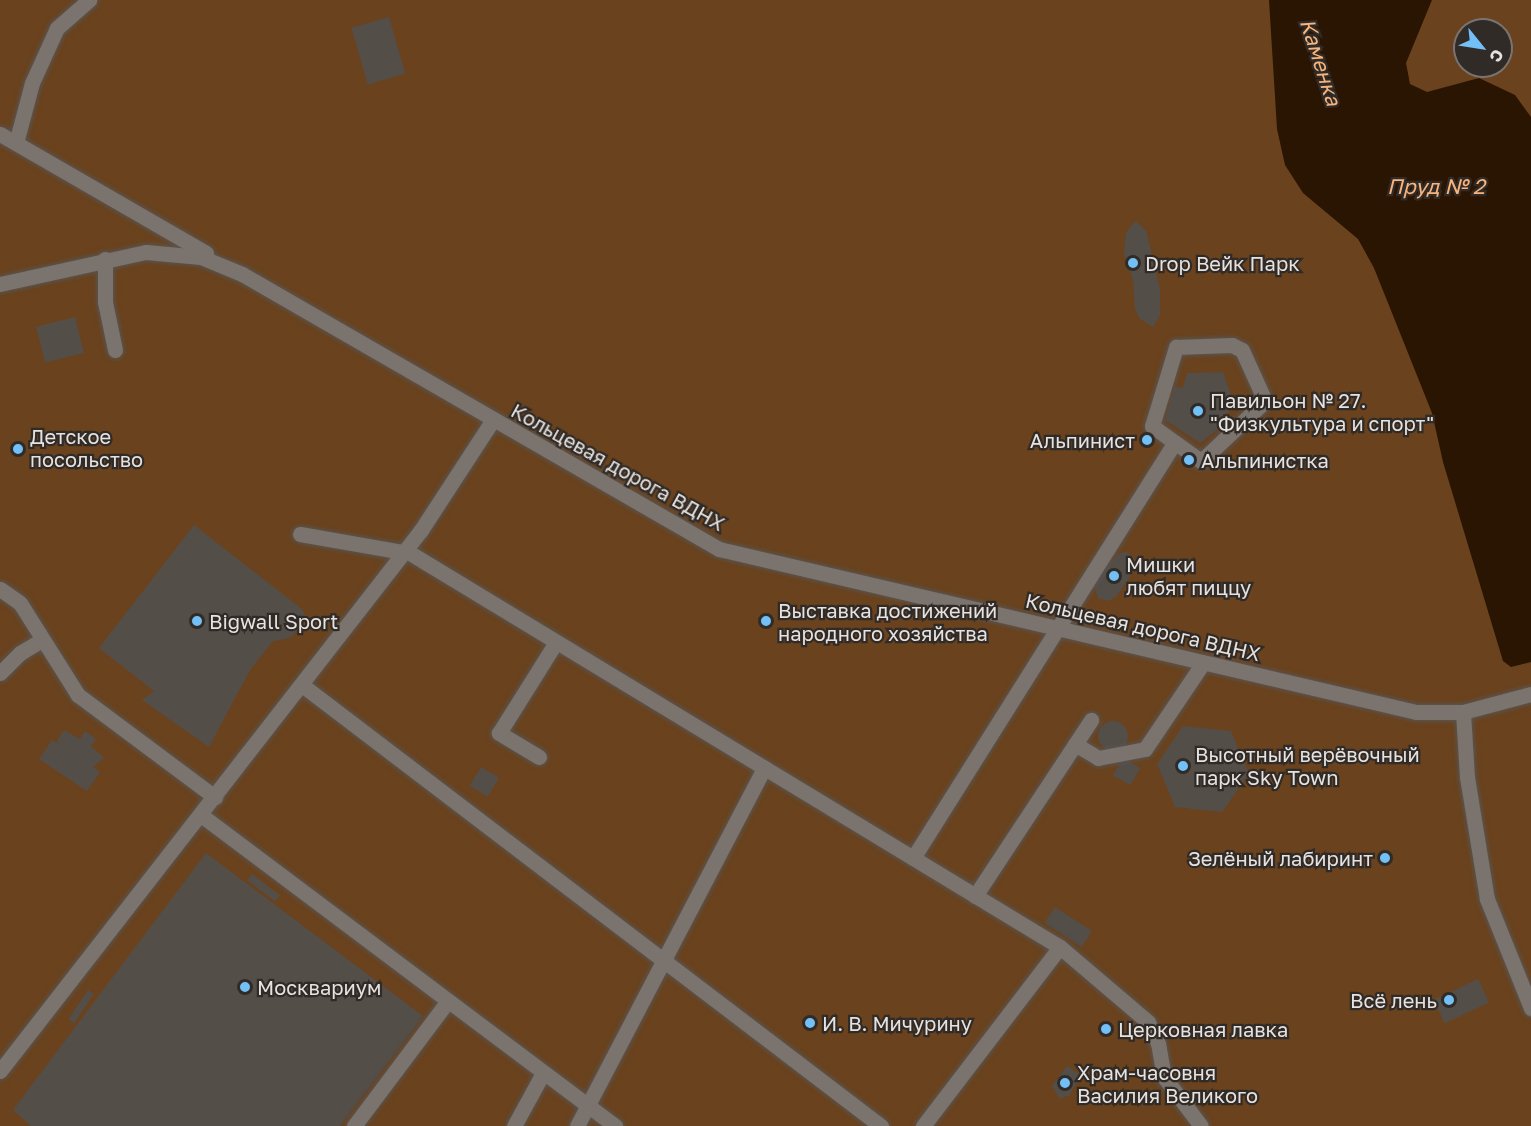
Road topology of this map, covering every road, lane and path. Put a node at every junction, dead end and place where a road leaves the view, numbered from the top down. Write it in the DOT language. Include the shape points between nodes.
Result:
graph roads {
  1 [pos="89,0"];
  2 [pos="0,134"];
  3 [pos="16,143"];
  4 [pos="105,259"];
  5 [pos="242,274"];
  6 [pos="0,284"];
  7 [pos="115,350"];
  8 [pos="492,421"];
  9 [pos="1174,443"];
  10 [pos="300,534"];
  11 [pos="404,551"];
  12 [pos="0,589"];
  13 [pos="1055,628"];
  14 [pos="42,640"];
  15 [pos="556,642"];
  16 [pos="1203,663"];
  17 [pos="0,673"];
  18 [pos="302,685"];
  19 [pos="1531,694"];
  20 [pos="1463,712"];
  21 [pos="1091,720"];
  22 [pos="1075,744"];
  23 [pos="539,757"];
  24 [pos="764,768"];
  25 [pos="215,797"];
  26 [pos="201,815"];
  27 [pos="914,858"];
  28 [pos="975,896"];
  29 [pos="1060,947"];
  30 [pos="664,960"];
  31 [pos="447,1002"];
  32 [pos="1531,1008"];
  33 [pos="0,1071"];
  34 [pos="543,1072"];
  35 [pos="588,1106"];
  36 [pos="354,1126"];
  37 [pos="514,1126"];
  38 [pos="577,1126"];
  39 [pos="615,1126"];
  40 [pos="881,1126"];
  41 [pos="923,1126"];
  42 [pos="1201,1126"];
  1 -- 3 [label="street" via="57,28 32,84"];
  2 -- 3 [label="street"];
  3 -- 5 [label="street"];
  4 -- 5 [label="street, Кольцевая дорога ВДНХ" via="156,251 178,252 210,259"];
  4 -- 6 [label="street, Кольцевая дорога ВДНХ"];
  4 -- 7 [label="street" via="105,302"];
  5 -- 8 [label="street, Кольцевая дорога ВДНХ"];
  8 -- 11 [label="street"];
  8 -- 13 [label="street, Кольцевая дорога ВДНХ" via="719,549"];
  9 -- 9 [label="street" via="1202,461 1264,401 1242,350 1232,345 1176,347 1152,426"];
  9 -- 13 [label="street"];
  10 -- 11 [label="street"];
  11 -- 15 [label="street"];
  11 -- 18 [label="street"];
  12 -- 14 [label="street" via="20,603"];
  13 -- 16 [label="street, Кольцевая дорога ВДНХ"];
  13 -- 27 [label="street"];
  14 -- 17 [label="street" via="20,653"];
  14 -- 25 [label="street" via="78,695"];
  15 -- 23 [label="street" via="499,733"];
  15 -- 24 [label="street"];
  16 -- 20 [label="street, Кольцевая дорога ВДНХ" via="1416,712"];
  16 -- 22 [label="street" via="1145,749 1098,758"];
  18 -- 25 [label="street"];
  18 -- 30 [label="street"];
  19 -- 20 [label="street, Кольцевая дорога ВДНХ"];
  20 -- 32 [label="street" via="1476,840 1487,899"];
  21 -- 22 [label="street"];
  22 -- 28 [label="street"];
  24 -- 27 [label="street"];
  24 -- 30 [label="street"];
  25 -- 26 [label="street"];
  26 -- 31 [label="street"];
  26 -- 33 [label="street"];
  27 -- 28 [label="street"];
  28 -- 29 [label="street"];
  29 -- 41 [label="street"];
  29 -- 42 [label="street" via="1148,1022 1158,1043 1164,1077"];
  30 -- 35 [label="street"];
  30 -- 40 [label="street"];
  31 -- 34 [label="street"];
  31 -- 36 [label="street"];
  34 -- 35 [label="street"];
  34 -- 37 [label="street"];
  35 -- 38 [label="street"];
  35 -- 39 [label="street"];
}
